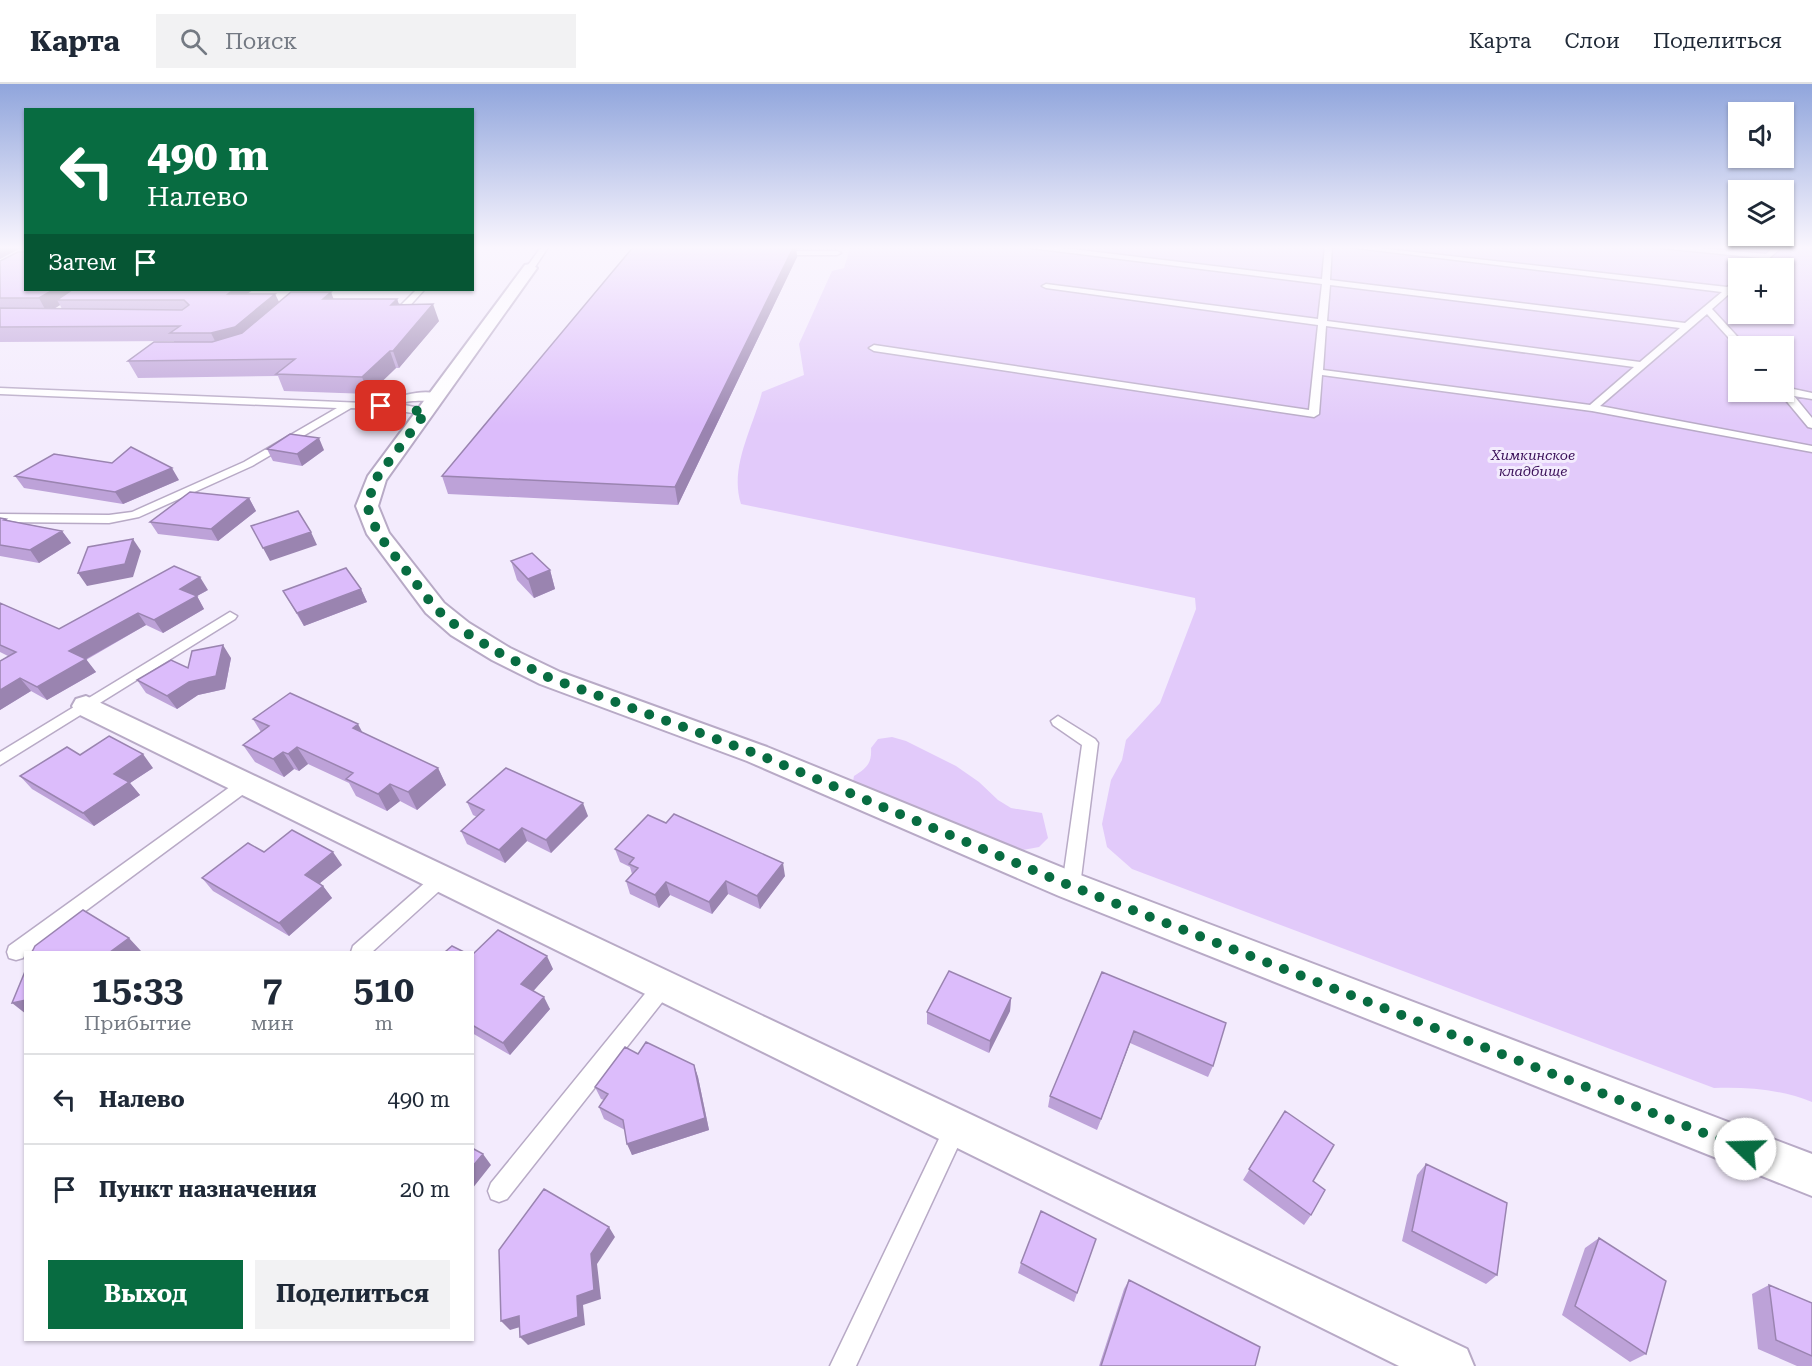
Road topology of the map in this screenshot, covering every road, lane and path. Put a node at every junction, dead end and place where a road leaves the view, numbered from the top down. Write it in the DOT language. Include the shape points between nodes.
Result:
graph roads {
  1 [pos="405,306"];
  2 [pos="502,306"];
  3 [pos="1190,306"];
  4 [pos="1324,306"];
  5 [pos="1526,306"];
  6 [pos="1711,306"];
  7 [pos="380,308"];
  8 [pos="1707,309"];
  9 [pos="1322,324"];
  10 [pos="1688,326"];
  11 [pos="1733,336"];
  12 [pos="874,348"];
  13 [pos="1642,365"];
  14 [pos="1318,372"];
  15 [pos="0,391"];
  16 [pos="1794,392"];
  17 [pos="1812,396"];
  18 [pos="1794,402"];
  19 [pos="431,404"];
  20 [pos="349,405"];
  21 [pos="393,407"];
  22 [pos="1592,408"];
  23 [pos="1812,425"];
  24 [pos="1812,448"];
  25 [pos="0,518"];
  26 [pos="230,616"];
  27 [pos="86,706"];
  28 [pos="1058,721"];
  29 [pos="0,759"];
  30 [pos="247,783"];
  31 [pos="442,878"];
  32 [pos="1071,886"];
  33 [pos="361,951"];
  34 [pos="16,952"];
  35 [pos="664,985"];
  36 [pos="956,1127"];
  37 [pos="1812,1175"];
  38 [pos="499,1191"];
  39 [pos="843,1366"];
  40 [pos="1450,1366"];
  1 -- 7 [label="lane"];
  2 -- 19 [label="street"];
  3 -- 9 [label="lane"];
  4 -- 9 [label="lane"];
  5 -- 10 [label="lane"];
  6 -- 8 [label="lane"];
  8 -- 10 [label="lane"];
  8 -- 11 [label="lane"];
  9 -- 13 [label="lane"];
  9 -- 14 [label="lane"];
  10 -- 13 [label="lane"];
  12 -- 14 [label="lane" via="1314,414"];
  13 -- 22 [label="lane"];
  14 -- 22 [label="lane"];
  15 -- 20 [label="lane"];
  16 -- 17 [label="lane"];
  18 -- 23 [label="lane"];
  19 -- 21 [label="lane"];
  19 -- 21 [label="lane" via="405,397 394,402"];
  19 -- 32 [label="street" via="375,480 367,506 378,534 435,608 460,629 550,678 757,754"];
  20 -- 21 [label="lane"];
  20 -- 25 [label="lane" via="248,464 135,515 109,519"];
  22 -- 24 [label="lane"];
  26 -- 27 [label="lane"];
  27 -- 29 [label="lane"];
  27 -- 30 [label="street"];
  28 -- 32 [label="lane" via="1090,743"];
  30 -- 31 [label="street"];
  30 -- 34 [label="lane"];
  31 -- 33 [label="lane"];
  31 -- 35 [label="street"];
  32 -- 37 [label="street"];
  35 -- 36 [label="street"];
  35 -- 38 [label="lane"];
  36 -- 39 [label="lane"];
  36 -- 40 [label="street"];
}
